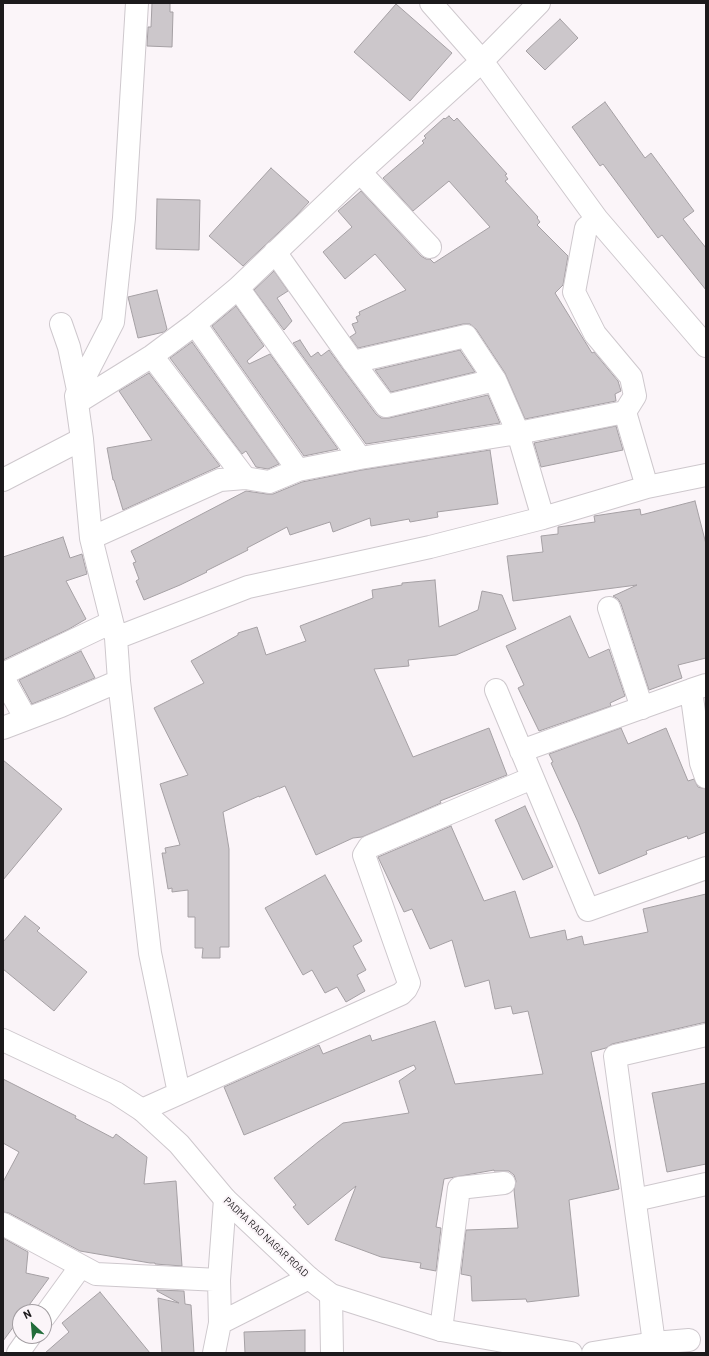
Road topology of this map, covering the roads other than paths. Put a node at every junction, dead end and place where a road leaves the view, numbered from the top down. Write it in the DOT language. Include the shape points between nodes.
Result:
graph roads {
  1 [pos="137,3"];
  2 [pos="431,3"];
  3 [pos="539,3"];
  4 [pos="482,61"];
  5 [pos="360,172"];
  6 [pos="597,219"];
  7 [pos="430,247"];
  8 [pos="275,252"];
  9 [pos="238,288"];
  10 [pos="61,324"];
  11 [pos="196,324"];
  12 [pos="706,346"];
  13 [pos="152,356"];
  14 [pos="353,362"];
  15 [pos="495,380"];
  16 [pos="78,396"];
  17 [pos="625,412"];
  18 [pos="518,434"];
  19 [pos="82,439"];
  20 [pos="360,458"];
  21 [pos="298,470"];
  22 [pos="706,475"];
  23 [pos="245,478"];
  24 [pos="3,480"];
  25 [pos="647,488"];
  26 [pos="543,518"];
  27 [pos="91,538"];
  28 [pos="609,608"];
  29 [pos="114,630"];
  30 [pos="3,674"];
  31 [pos="3,678"];
  32 [pos="119,681"];
  33 [pos="698,688"];
  34 [pos="496,690"];
  35 [pos="642,708"];
  36 [pos="26,720"];
  37 [pos="3,728"];
  38 [pos="521,751"];
  39 [pos="706,777"];
  40 [pos="532,778"];
  41 [pos="706,868"];
  42 [pos="706,1036"];
  43 [pos="3,1040"];
  44 [pos="179,1093"];
  45 [pos="142,1110"];
  46 [pos="504,1183"];
  47 [pos="706,1184"];
  48 [pos="225,1199"];
  49 [pos="635,1200"];
  50 [pos="3,1224"];
  51 [pos="81,1266"];
  52 [pos="309,1278"];
  53 [pos="219,1280"];
  54 [pos="331,1296"];
  55 [pos="52,1306"];
  56 [pos="220,1323"];
  57 [pos="442,1330"];
  58 [pos="654,1343"];
  59 [pos="694,1343"];
  60 [pos="24,1344"];
  61 [pos="18,1353"];
  62 [pos="214,1353"];
  63 [pos="332,1353"];
  64 [pos="571,1353"];
  65 [pos="593,1353"];
  1 -- 16 [label="street" via="124,218 113,322"];
  2 -- 4 [label="street"];
  3 -- 4 [label="street"];
  4 -- 5 [label="street"];
  4 -- 6 [label="street"];
  5 -- 7 [label="street"];
  5 -- 8 [label="street"];
  6 -- 12 [label="street"];
  6 -- 17 [label="street" via="586,228 574,292 595,334 631,377 635,396"];
  8 -- 9 [label="street"];
  8 -- 14 [label="street"];
  9 -- 11 [label="street"];
  9 -- 20 [label="street"];
  10 -- 16 [label="street" via="69,347"];
  11 -- 13 [label="street"];
  11 -- 21 [label="street"];
  13 -- 16 [label="street"];
  13 -- 23 [label="street"];
  14 -- 15 [label="street" via="386,406"];
  14 -- 15 [label="street" via="466,336"];
  15 -- 18 [label="street"];
  16 -- 19 [label="street"];
  17 -- 18 [label="street"];
  17 -- 25 [label="street"];
  18 -- 20 [label="street"];
  18 -- 26 [label="street"];
  19 -- 24 [label="street"];
  19 -- 27 [label="street"];
  20 -- 21 [label="street"];
  21 -- 23 [label="street" via="269,482"];
  22 -- 25 [label="street"];
  23 -- 27 [label="street" via="220,480"];
  25 -- 26 [label="street"];
  26 -- 29 [label="street" via="430,547 248,587"];
  27 -- 29 [label="street"];
  28 -- 35 [label="street"];
  29 -- 30 [label="street"];
  29 -- 32 [label="street"];
  31 -- 36 [label="street"];
  32 -- 36 [label="street"];
  32 -- 44 [label="street" via="150,953"];
  33 -- 35 [label="street"];
  33 -- 39 [label="street" via="701,763"];
  34 -- 38 [label="street"];
  35 -- 38 [label="street"];
  36 -- 37 [label="street"];
  38 -- 40 [label="street"];
  40 -- 41 [label="street" via="588,910"];
  40 -- 44 [label="street" via="369,847 364,855 409,983 401,994"];
  42 -- 49 [label="street" via="615,1056"];
  43 -- 45 [label="street, PADMA RAO NAGAR ROAD" via="116,1093"];
  44 -- 45 [label="street"];
  45 -- 48 [label="street, PADMA RAO NAGAR ROAD" via="179,1144"];
  46 -- 57 [label="street" via="460,1188"];
  47 -- 49 [label="street"];
  48 -- 52 [label="street, PADMA RAO NAGAR ROAD"];
  48 -- 53 [label="street"];
  49 -- 58 [label="street"];
  50 -- 51 [label="street"];
  51 -- 53 [label="street" via="96,1274"];
  51 -- 55 [label="street"];
  52 -- 54 [label="street, PADMA RAO NAGAR ROAD"];
  52 -- 56 [label="street"];
  53 -- 56 [label="street"];
  54 -- 57 [label="street, PADMA RAO NAGAR ROAD"];
  54 -- 63 [label="street"];
  56 -- 62 [label="street"];
  57 -- 64 [label="street, PADMA RAO NAGAR ROAD"];
  58 -- 59 [label="street"];
  58 -- 65 [label="street"];
  60 -- 61 [label="street"];
}
